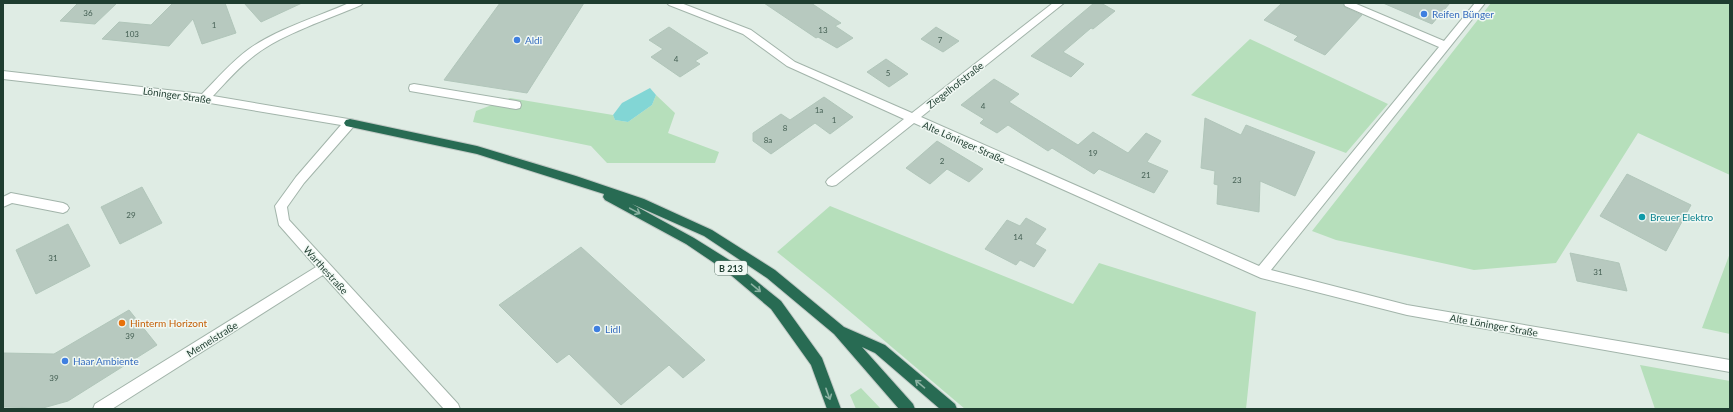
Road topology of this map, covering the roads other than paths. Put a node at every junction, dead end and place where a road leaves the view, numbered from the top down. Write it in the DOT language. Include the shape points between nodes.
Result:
graph roads {
  1 [pos="358,3"];
  2 [pos="672,3"];
  3 [pos="1059,3"];
  4 [pos="1480,3"];
  5 [pos="1348,4"];
  6 [pos="1448,43"];
  7 [pos="3,75"];
  8 [pos="414,88"];
  9 [pos="204,98"];
  10 [pos="516,104"];
  11 [pos="912,119"];
  12 [pos="350,123"];
  13 [pos="576,180"];
  14 [pos="832,182"];
  15 [pos="3,202"];
  16 [pos="62,208"];
  17 [pos="324,268"];
  18 [pos="1260,273"];
  19 [pos="839,330"];
  20 [pos="1730,366"];
  21 [pos="100,409"];
  22 [pos="453,409"];
  23 [pos="834,409"];
  24 [pos="908,409"];
  25 [pos="950,409"];
  1 -- 9 [label="street" via="271,40 234,67"];
  2 -- 11 [label="street, Alte Löninger Straße" via="748,32 791,64"];
  3 -- 11 [label="street, Ziegelhofstraße"];
  4 -- 6 [label="street"];
  5 -- 6 [label="street"];
  6 -- 18 [label="street"];
  7 -- 9 [label="street, Löninger Straße"];
  8 -- 10 [label="street"];
  9 -- 12 [label="street, Löninger Straße"];
  11 -- 14 [label="street, Ziegelhofstraße"];
  11 -- 18 [label="street, Alte Löninger Straße"];
  12 -- 13 [label="highway" via="477,150"];
  12 -- 17 [label="street, Warthestraße" via="300,180 281,206 283,222"];
  13 -- 19 [label="highway, B 213" via="640,202 708,232 771,274"];
  13 -- 23 [label="highway, B 213, one-way" via="690,241 730,266 776,305 817,362"];
  15 -- 16 [label="street" via="11,198"];
  17 -- 21 [label="street, Memelstraße"];
  17 -- 22 [label="street, Warthestraße"];
  18 -- 20 [label="street, Alte Löninger Straße" via="1407,310"];
  19 -- 24 [label="highway, B 213"];
  25 -- 19 [label="highway, one-way" via="880,349"];
}
